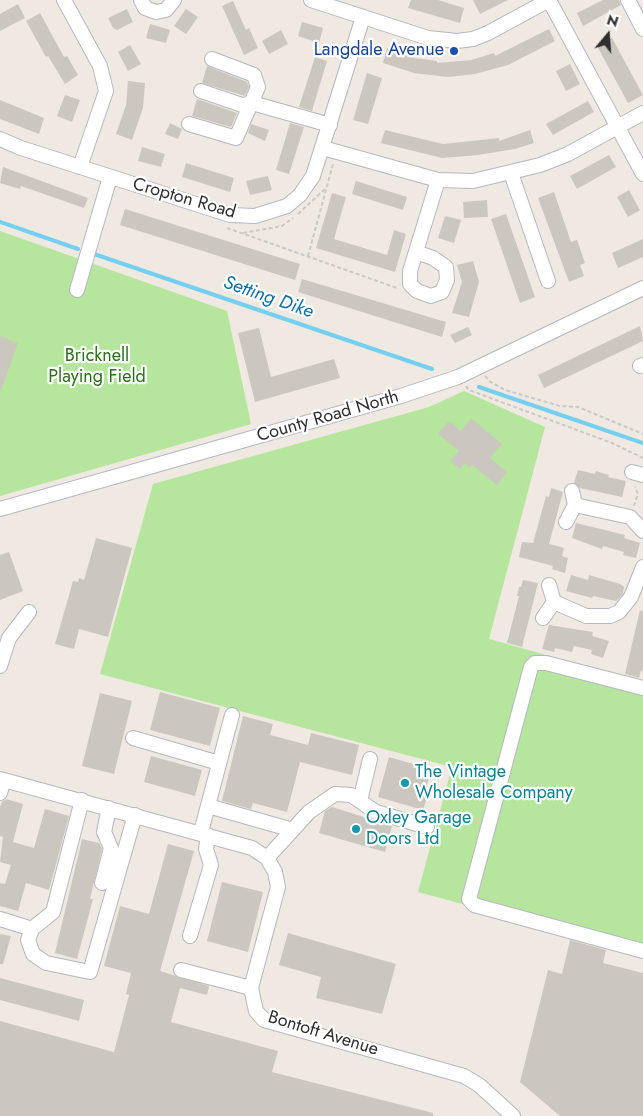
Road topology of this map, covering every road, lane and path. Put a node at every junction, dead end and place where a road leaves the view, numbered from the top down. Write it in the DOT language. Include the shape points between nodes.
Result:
graph roads {
  1 [pos="64,0"];
  2 [pos="141,0"];
  3 [pos="174,0"];
  4 [pos="311,0"];
  5 [pos="549,0"];
  6 [pos="628,0"];
  7 [pos="363,17"];
  8 [pos="643,29"];
  9 [pos="212,58"];
  10 [pos="201,92"];
  11 [pos="252,103"];
  12 [pos="643,113"];
  13 [pos="189,124"];
  14 [pos="330,125"];
  15 [pos="618,127"];
  16 [pos="0,139"];
  17 [pos="330,150"];
  18 [pos="80,167"];
  19 [pos="511,173"];
  20 [pos="643,174"];
  21 [pos="110,177"];
  22 [pos="438,180"];
  23 [pos="222,213"];
  24 [pos="416,252"];
  25 [pos="308,256"];
  26 [pos="548,281"];
  27 [pos="643,288"];
  28 [pos="77,290"];
  29 [pos="417,291"];
  30 [pos="479,367"];
  31 [pos="458,377"];
  32 [pos="643,434"];
  33 [pos="643,458"];
  34 [pos="638,473"];
  35 [pos="572,492"];
  36 [pos="575,506"];
  37 [pos="0,509"];
  38 [pos="630,517"];
  39 [pos="566,522"];
  40 [pos="643,531"];
  41 [pos="643,567"];
  42 [pos="549,584"];
  43 [pos="554,602"];
  44 [pos="29,612"];
  45 [pos="543,618"];
  46 [pos="0,666"];
  47 [pos="643,688"];
  48 [pos="232,715"];
  49 [pos="133,738"];
  50 [pos="370,759"];
  51 [pos="219,763"];
  52 [pos="1,784"];
  53 [pos="82,800"];
  54 [pos="360,801"];
  55 [pos="208,806"];
  56 [pos="109,808"];
  57 [pos="135,815"];
  58 [pos="427,827"];
  59 [pos="293,830"];
  60 [pos="205,833"];
  61 [pos="267,858"];
  62 [pos="102,883"];
  63 [pos="0,919"];
  64 [pos="32,929"];
  65 [pos="190,936"];
  66 [pos="643,951"];
  67 [pos="181,970"];
  68 [pos="251,988"];
  69 [pos="512,1116"];
  1 -- 18 [label="street" via="100,66 106,91"];
  2 -- 3 [label="street" via="145,8 156,12 166,10"];
  4 -- 7 [label="street"];
  5 -- 7 [label="street" via="488,32 457,41 428,38"];
  5 -- 15 [label="street"];
  6 -- 8 [label="street"];
  7 -- 14 [label="street, Cropton Road"];
  9 -- 11 [label="street" via="254,75 258,87"];
  10 -- 11 [label="street" via="242,105"];
  11 -- 13 [label="street" via="236,138"];
  11 -- 14 [label="street"];
  12 -- 15 [label="street"];
  14 -- 17 [label="street, Cropton Road"];
  15 -- 19 [label="street" via="568,154"];
  15 -- 20 [label="street"];
  16 -- 18 [label="street, Cropton Road"];
  17 -- 22 [label="street"];
  17 -- 23 [label="street, Cropton Road" via="300,196 287,206 255,216"];
  17 -- 25 [label="path"];
  18 -- 21 [label="street, Cropton Road"];
  19 -- 22 [label="street" via="473,181"];
  19 -- 26 [label="street"];
  21 -- 23 [label="street, Cropton Road"];
  21 -- 28 [label="street"];
  22 -- 24 [label="street"];
  23 -- 25 [label="path" via="220,226"];
  24 -- 29 [label="street" via="410,284"];
  24 -- 29 [label="street" via="446,267 447,280 442,292 431,296"];
  25 -- 29 [label="path" via="397,288"];
  27 -- 30 [label="street, County Road North"];
  30 -- 31 [label="street, County Road North"];
  30 -- 32 [label="path" via="489,381 505,390 560,406 578,407"];
  31 -- 33 [label="path" via="470,390 612,443"];
  31 -- 37 [label="street, County Road North"];
  34 -- 38 [label="path" via="638,494"];
  35 -- 36 [label="street"];
  36 -- 38 [label="street"];
  36 -- 39 [label="street"];
  38 -- 40 [label="street"];
  41 -- 43 [label="street" via="631,597 619,612 610,616 586,616"];
  42 -- 43 [label="street"];
  43 -- 45 [label="street"];
  44 -- 46 [label="street" via="10,638"];
  47 -- 66 [label="street" via="546,662 531,666 469,899 474,905"];
  48 -- 51 [label="street"];
  49 -- 51 [label="street"];
  50 -- 54 [label="street"];
  51 -- 55 [label="street"];
  52 -- 53 [label="street"];
  53 -- 56 [label="street"];
  53 -- 64 [label="street" via="53,912"];
  54 -- 58 [label="street" via="376,812"];
  54 -- 59 [label="street" via="350,795 335,794 309,812"];
  55 -- 59 [label="street"];
  55 -- 60 [label="street"];
  56 -- 57 [label="street"];
  56 -- 62 [label="street" via="104,832 111,848"];
  57 -- 60 [label="street"];
  57 -- 64 [label="street" via="90,972 46,963 33,954 28,940"];
  59 -- 61 [label="street"];
  60 -- 61 [label="street" via="252,848"];
  60 -- 65 [label="street" via="211,865"];
  61 -- 68 [label="street, Bontoft Avenue" via="278,887"];
  63 -- 64 [label="street"];
  67 -- 68 [label="street"];
  68 -- 69 [label="street, Bontoft Avenue" via="256,1011 264,1020 464,1076 479,1085"];
}
